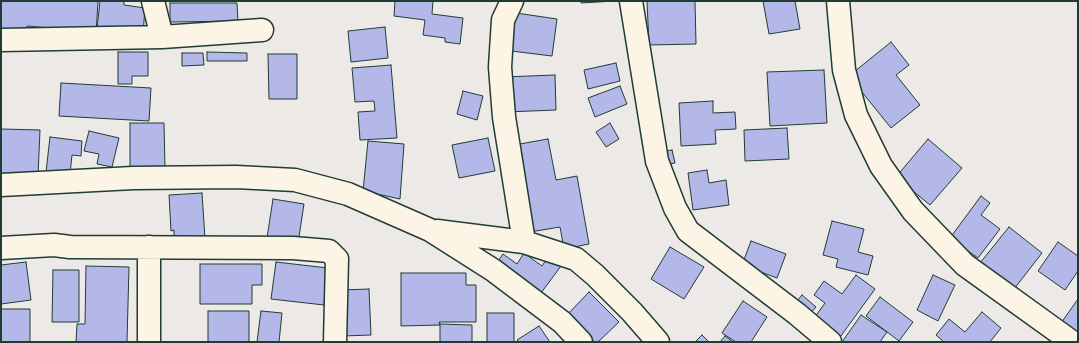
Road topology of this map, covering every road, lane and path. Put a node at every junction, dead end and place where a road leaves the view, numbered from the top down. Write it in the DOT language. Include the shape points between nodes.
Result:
graph roads {
  1 [pos="153,1"];
  2 [pos="512,1"];
  3 [pos="631,1"];
  4 [pos="838,1"];
  5 [pos="262,30"];
  6 [pos="162,37"];
  7 [pos="1,40"];
  8 [pos="1,185"];
  9 [pos="430,230"];
  10 [pos="524,242"];
  11 [pos="149,247"];
  12 [pos="1,248"];
  13 [pos="149,342"];
  14 [pos="335,342"];
  15 [pos="581,342"];
  16 [pos="658,342"];
  17 [pos="830,342"];
  18 [pos="1072,342"];
  1 -- 6 [label="street"];
  2 -- 10 [label="street" via="503,20 500,67 504,117"];
  3 -- 17 [label="street" via="657,161 675,208 688,231"];
  4 -- 18 [label="street" via="844,70 856,116 881,166 913,212 965,265"];
  5 -- 6 [label="street"];
  6 -- 7 [label="street"];
  8 -- 9 [label="street" via="133,178 236,177 295,180 348,194"];
  9 -- 10 [label="street"];
  9 -- 15 [label="street" via="499,275 562,322"];
  10 -- 16 [label="street" via="576,259 632,312"];
  11 -- 12 [label="street"];
  11 -- 13 [label="street"];
  11 -- 14 [label="street" via="293,248 329,251 337,259"];
}
